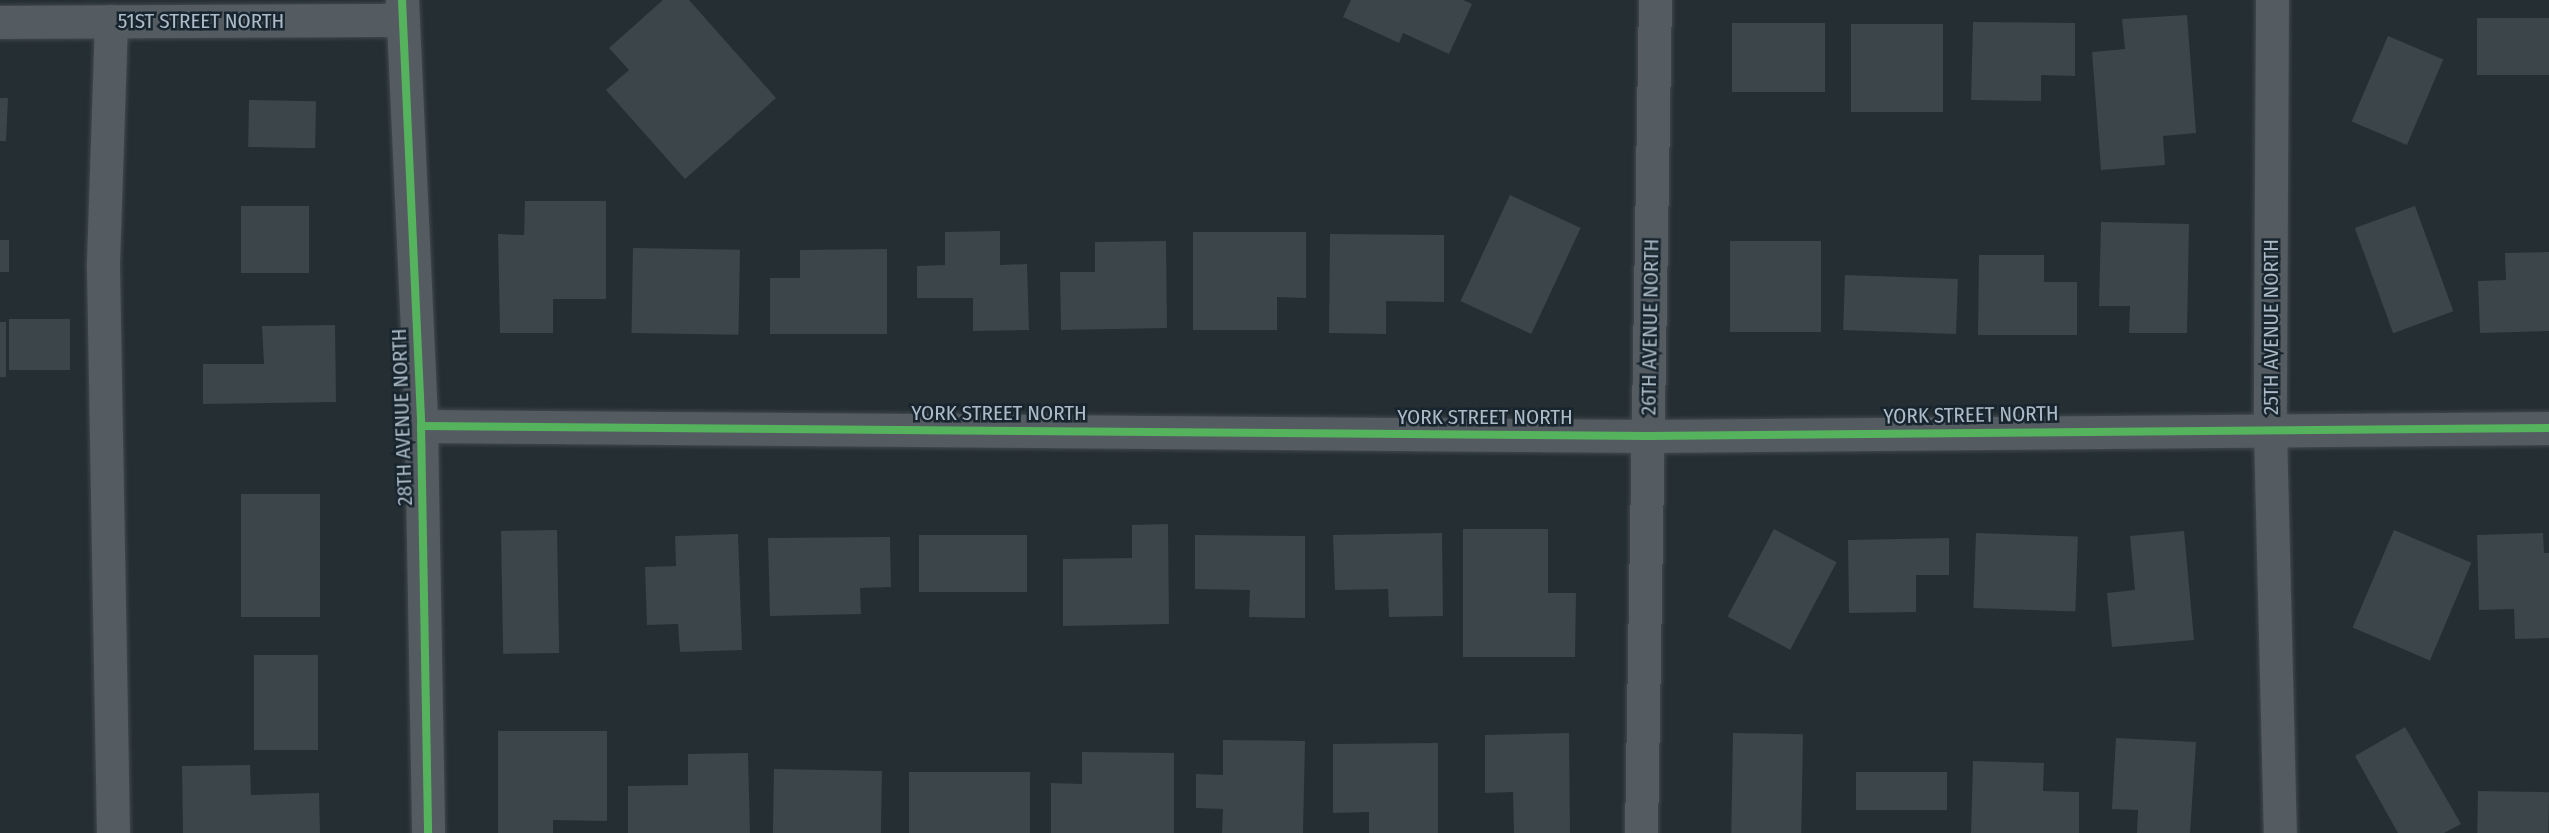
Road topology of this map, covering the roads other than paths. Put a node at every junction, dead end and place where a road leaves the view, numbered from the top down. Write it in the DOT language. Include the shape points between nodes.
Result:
graph roads {
  1 [pos="1654,0"];
  2 [pos="2272,0"];
  3 [pos="402,10"];
  4 [pos="107,14"];
  5 [pos="0,22"];
  6 [pos="421,426"];
  7 [pos="2549,428"];
  8 [pos="2270,430"];
  9 [pos="1648,436"];
  10 [pos="112,833"];
  11 [pos="428,833"];
  12 [pos="1641,833"];
  13 [pos="2280,833"];
  1 -- 9 [label="street, 26TH AVENUE NORTH"];
  2 -- 8 [label="street, 25TH AVENUE NORTH"];
  3 -- 4 [label="street, 51ST STREET NORTH"];
  3 -- 6 [label="street, 28TH AVENUE NORTH"];
  4 -- 5 [label="street, 51ST STREET NORTH"];
  4 -- 10 [label="street" via="103,267"];
  6 -- 9 [label="street, YORK STREET NORTH"];
  6 -- 11 [label="street, 28TH AVENUE NORTH"];
  7 -- 8 [label="street, YORK STREET NORTH"];
  8 -- 9 [label="street, YORK STREET NORTH"];
  8 -- 13 [label="street, 25TH AVENUE NORTH"];
  9 -- 12 [label="street, 26TH AVENUE NORTH"];
}
